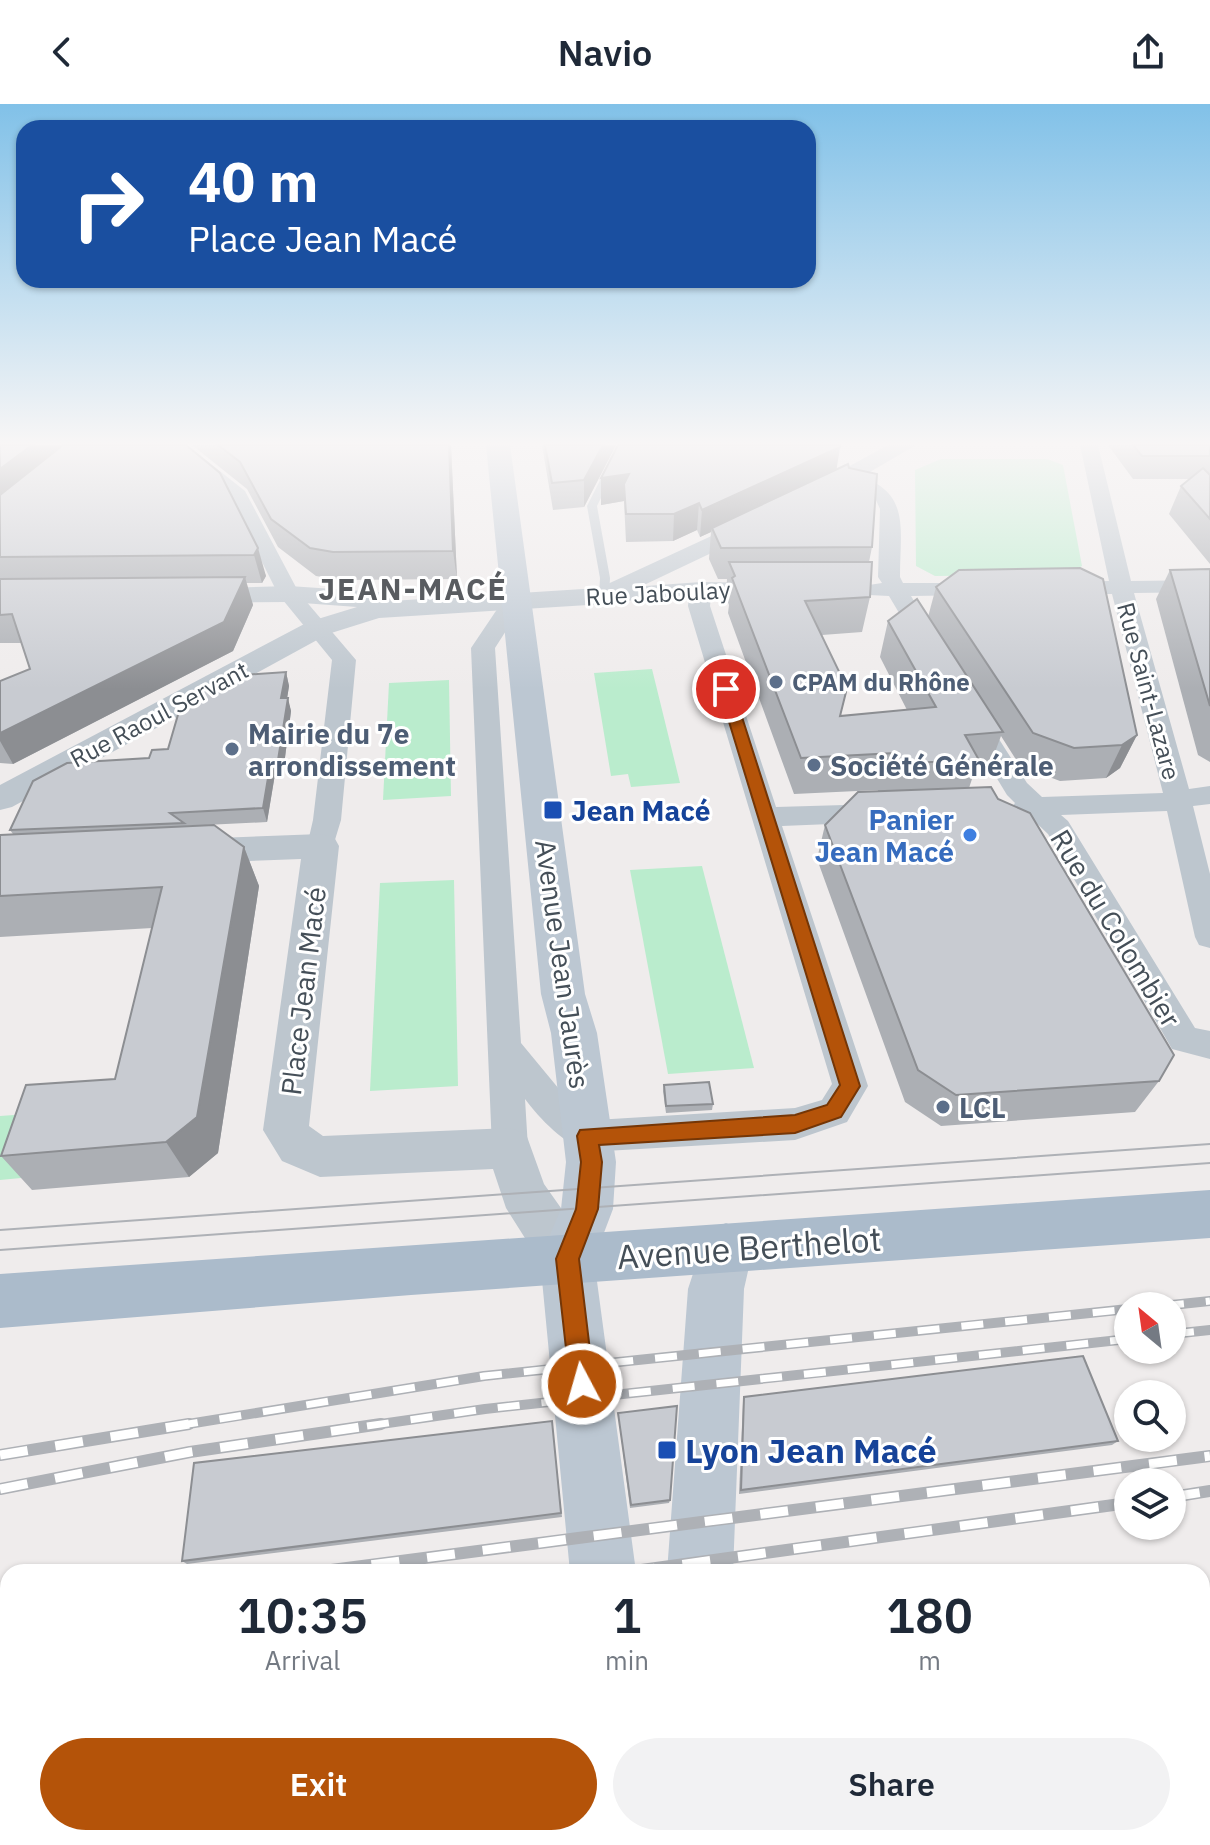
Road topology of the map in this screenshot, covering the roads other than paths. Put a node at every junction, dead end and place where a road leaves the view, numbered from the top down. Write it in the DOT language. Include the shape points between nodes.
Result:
graph roads {
  1 [pos="254,526"];
  2 [pos="506,526"];
  3 [pos="596,526"];
  4 [pos="749,526"];
  5 [pos="890,526"];
  6 [pos="1108,526"];
  7 [pos="1210,586"];
  8 [pos="1123,587"];
  9 [pos="701,588"];
  10 [pos="1001,588"];
  11 [pos="1032,588"];
  12 [pos="787,589"];
  13 [pos="862,589"];
  14 [pos="895,590"];
  15 [pos="289,594"];
  16 [pos="169,595"];
  17 [pos="604,596"];
  18 [pos="514,601"];
  19 [pos="442,604"];
  20 [pos="318,628"];
  21 [pos="942,666"];
  22 [pos="958,693"];
  23 [pos="1210,795"];
  24 [pos="0,799"];
  25 [pos="1178,800"];
  26 [pos="1036,807"];
  27 [pos="1001,808"];
  28 [pos="906,812"];
  29 [pos="767,817"];
  30 [pos="321,846"];
  31 [pos="152,853"];
  32 [pos="1210,937"];
  33 [pos="1210,1045"];
  34 [pos="505,1048"];
  35 [pos="588,1136"];
  36 [pos="510,1148"];
  37 [pos="1210,1214"];
  38 [pos="726,1249"];
  39 [pos="567,1259"];
  40 [pos="0,1301"];
  41 [pos="602,1564"];
  42 [pos="700,1564"];
  1 -- 15 [label="street, Place Jean Macé"];
  2 -- 18 [label="main road, Avenue Jean Jaurès"];
  3 -- 17 [label="lane"];
  4 -- 17 [label="street"];
  5 -- 14 [label="street" via="889,577"];
  6 -- 8 [label="street, Rue Saint-Lazare"];
  7 -- 8 [label="street"];
  8 -- 11 [label="street"];
  8 -- 25 [label="street, Rue Saint-Lazare"];
  9 -- 12 [label="street, Rue Jaboulay"];
  9 -- 17 [label="street, Rue Jaboulay"];
  9 -- 29 [label="street" via="699,606"];
  10 -- 14 [label="street"];
  13 -- 14 [label="street"];
  14 -- 21 [label="street"];
  15 -- 16 [label="street, Rue Jaboulay"];
  15 -- 19 [label="street, Rue Jaboulay"];
  15 -- 20 [label="street, Place Jean Macé"];
  17 -- 18 [label="street, Rue Jaboulay"];
  18 -- 19 [label="street, Rue Jaboulay"];
  18 -- 34 [label="street, Avenue Jean Jaurès" via="483,648"];
  18 -- 35 [label="main road, Avenue Jean Jaurès" via="563,994 574,1033"];
  19 -- 20 [label="street, Rue Jaboulay" via="376,610"];
  20 -- 24 [label="street, Rue Raoul Servant"];
  20 -- 30 [label="street, Place Jean Macé" via="344,660"];
  22 -- 26 [label="street, Rue du Colombier" via="1017,789"];
  23 -- 25 [label="street"];
  25 -- 26 [label="street"];
  25 -- 32 [label="street, Rue Saint-Lazare"];
  26 -- 27 [label="street"];
  26 -- 33 [label="street, Rue du Colombier" via="1058,828 1184,1039"];
  28 -- 29 [label="street"];
  29 -- 35 [label="street" via="850,1086 840,1104 795,1124"];
  30 -- 31 [label="street"];
  30 -- 36 [label="street, Place Jean Macé" via="286,1130 298,1147 320,1157"];
  34 -- 35 [label="street, Avenue Jean Jaurès" via="551,1106"];
  34 -- 36 [label="street, Avenue Jean Jaurès"];
  35 -- 39 [label="main road, Avenue Jean Jaurès" via="587,1209"];
  36 -- 39 [label="street, Avenue Jean Jaurès" via="523,1193"];
  37 -- 38 [label="main road, Avenue Berthelot"];
  38 -- 39 [label="main road, Avenue Berthelot"];
  38 -- 42 [label="main road" via="716,1289"];
  39 -- 40 [label="main road, Avenue Berthelot"];
  39 -- 41 [label="main road, Avenue Jean Jaurès"];
}
